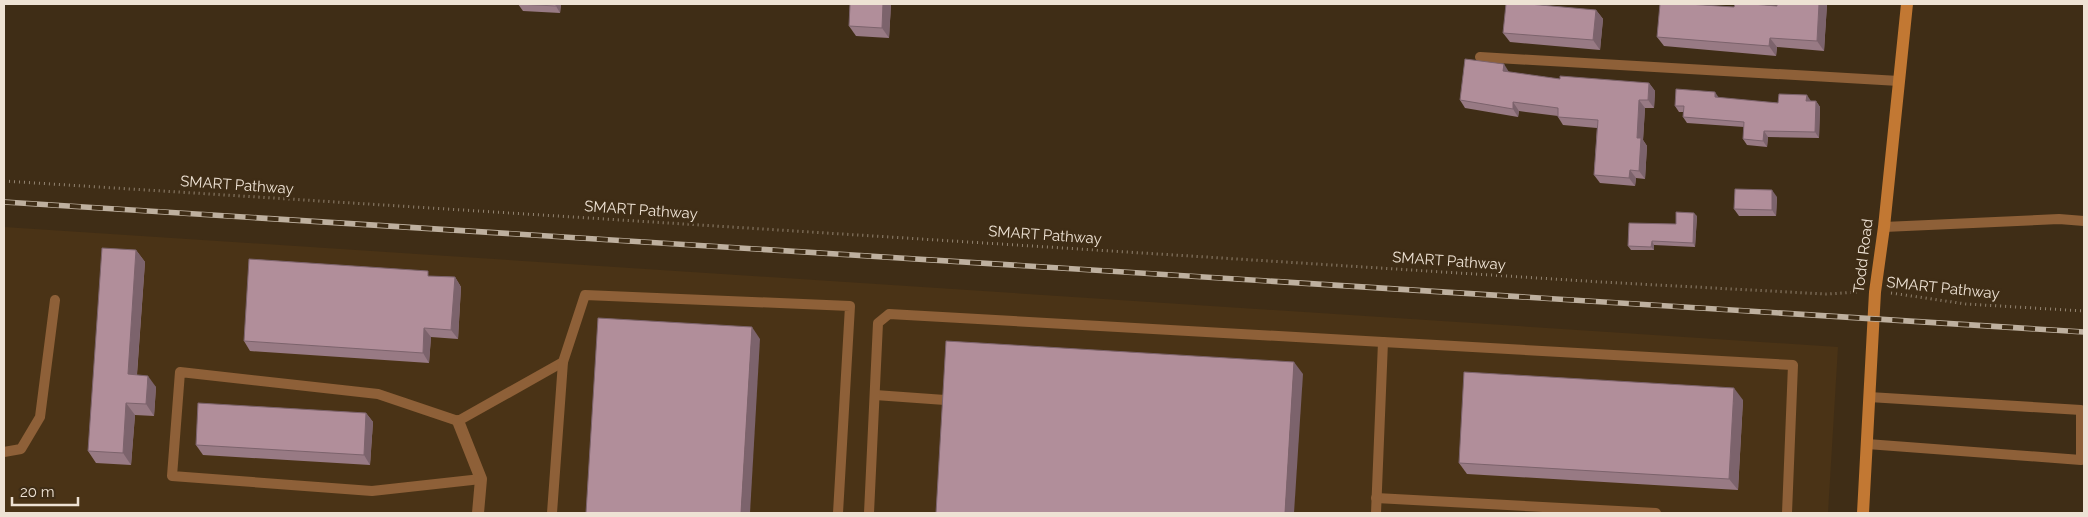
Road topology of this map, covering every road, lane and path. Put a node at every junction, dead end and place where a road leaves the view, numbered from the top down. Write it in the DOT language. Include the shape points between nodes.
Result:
graph roads {
  1 [pos="1907,4"];
  2 [pos="1480,57"];
  3 [pos="1899,81"];
  4 [pos="4,181"];
  5 [pos="2084,221"];
  6 [pos="1884,227"];
  7 [pos="1875,292"];
  8 [pos="55,300"];
  9 [pos="2084,311"];
  10 [pos="1383,342"];
  11 [pos="563,362"];
  12 [pos="875,395"];
  13 [pos="1869,397"];
  14 [pos="945,400"];
  15 [pos="458,421"];
  16 [pos="1867,444"];
  17 [pos="4,452"];
  18 [pos="481,479"];
  19 [pos="1376,498"];
  20 [pos="478,513"];
  21 [pos="552,513"];
  22 [pos="838,513"];
  23 [pos="868,513"];
  24 [pos="1376,513"];
  25 [pos="1656,513"];
  26 [pos="1787,513"];
  27 [pos="1863,513"];
  1 -- 3 [label="main road, Todd Road"];
  2 -- 3 [label="lane"];
  3 -- 6 [label="main road, Todd Road"];
  4 -- 7 [label="path, SMART Pathway" via="1601,282 1826,294"];
  5 -- 6 [label="lane" via="2059,219"];
  6 -- 7 [label="main road, Todd Road"];
  7 -- 9 [label="path, SMART Pathway" via="1966,304"];
  7 -- 13 [label="main road, Todd Road"];
  8 -- 17 [label="lane" via="40,417 21,449"];
  10 -- 12 [label="lane" via="889,314 878,324"];
  10 -- 19 [label="lane"];
  10 -- 26 [label="lane" via="1793,365"];
  11 -- 15 [label="lane"];
  11 -- 21 [label="lane"];
  11 -- 22 [label="lane" via="585,295 850,306"];
  12 -- 14 [label="lane"];
  12 -- 23 [label="lane"];
  13 -- 16 [label="main road, Todd Road"];
  13 -- 16 [label="lane" via="2081,410 2081,460"];
  15 -- 18 [label="street"];
  15 -- 18 [label="lane" via="378,394 180,372 172,476 372,491"];
  16 -- 27 [label="main road, Todd Road"];
  18 -- 20 [label="street"];
  19 -- 24 [label="lane"];
  19 -- 25 [label="lane"];
}
